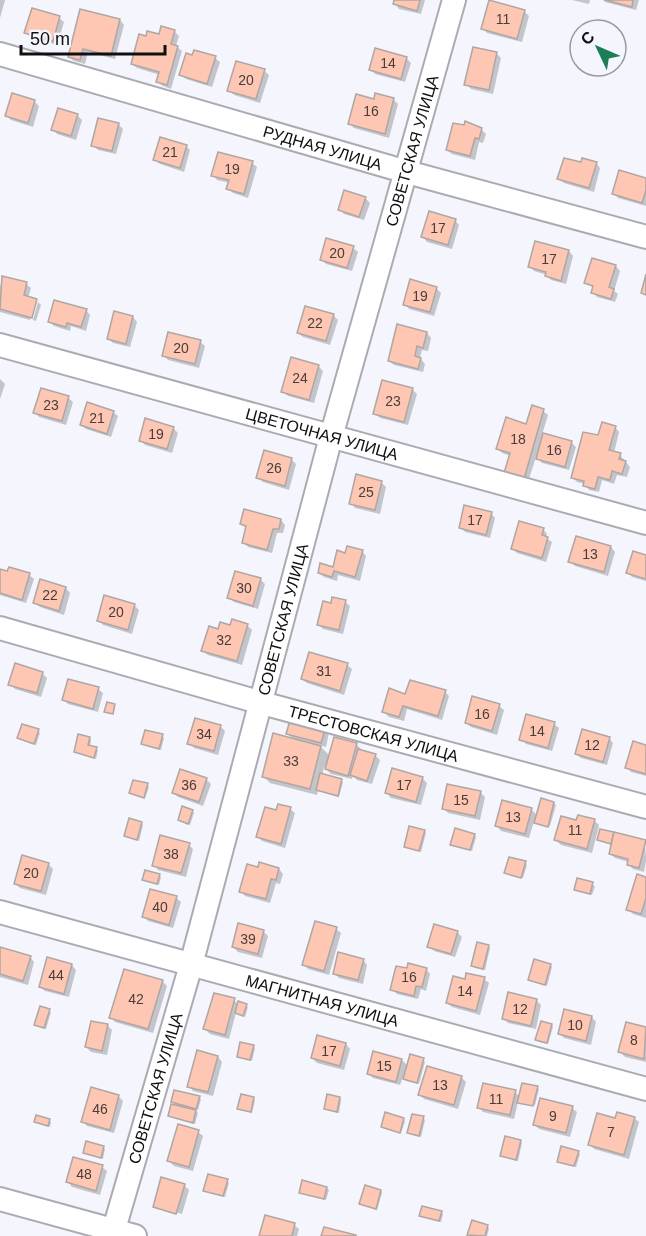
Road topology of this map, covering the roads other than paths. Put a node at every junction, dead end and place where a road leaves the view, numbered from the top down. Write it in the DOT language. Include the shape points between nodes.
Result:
graph roads {
  1 [pos="454,0"];
  2 [pos="0,54"];
  3 [pos="407,172"];
  4 [pos="646,237"];
  5 [pos="0,345"];
  6 [pos="331,437"];
  7 [pos="646,523"];
  8 [pos="0,628"];
  9 [pos="262,703"];
  10 [pos="646,807"];
  11 [pos="0,912"];
  12 [pos="191,965"];
  13 [pos="646,1089"];
  14 [pos="0,1199"];
  15 [pos="120,1234"];
  1 -- 3 [label="street, СОВЕТСКАЯ УЛИЦА"];
  2 -- 3 [label="street, РУДНАЯ УЛИЦА"];
  3 -- 4 [label="street, РУДНАЯ УЛИЦА"];
  3 -- 6 [label="street, СОВЕТСКАЯ УЛИЦА"];
  5 -- 6 [label="street, ЦВЕТОЧНАЯ УЛИЦА"];
  6 -- 7 [label="street, ЦВЕТОЧНАЯ УЛИЦА"];
  6 -- 9 [label="street, СОВЕТСКАЯ УЛИЦА"];
  8 -- 9 [label="street, ТРЕСТОВСКАЯ УЛИЦА"];
  9 -- 10 [label="street, ТРЕСТОВСКАЯ УЛИЦА"];
  9 -- 12 [label="street, СОВЕТСКАЯ УЛИЦА"];
  11 -- 12 [label="street, МАГНИТНАЯ УЛИЦА"];
  12 -- 13 [label="street, МАГНИТНАЯ УЛИЦА"];
  12 -- 15 [label="street, СОВЕТСКАЯ УЛИЦА"];
  14 -- 15 [label="street"];
}
